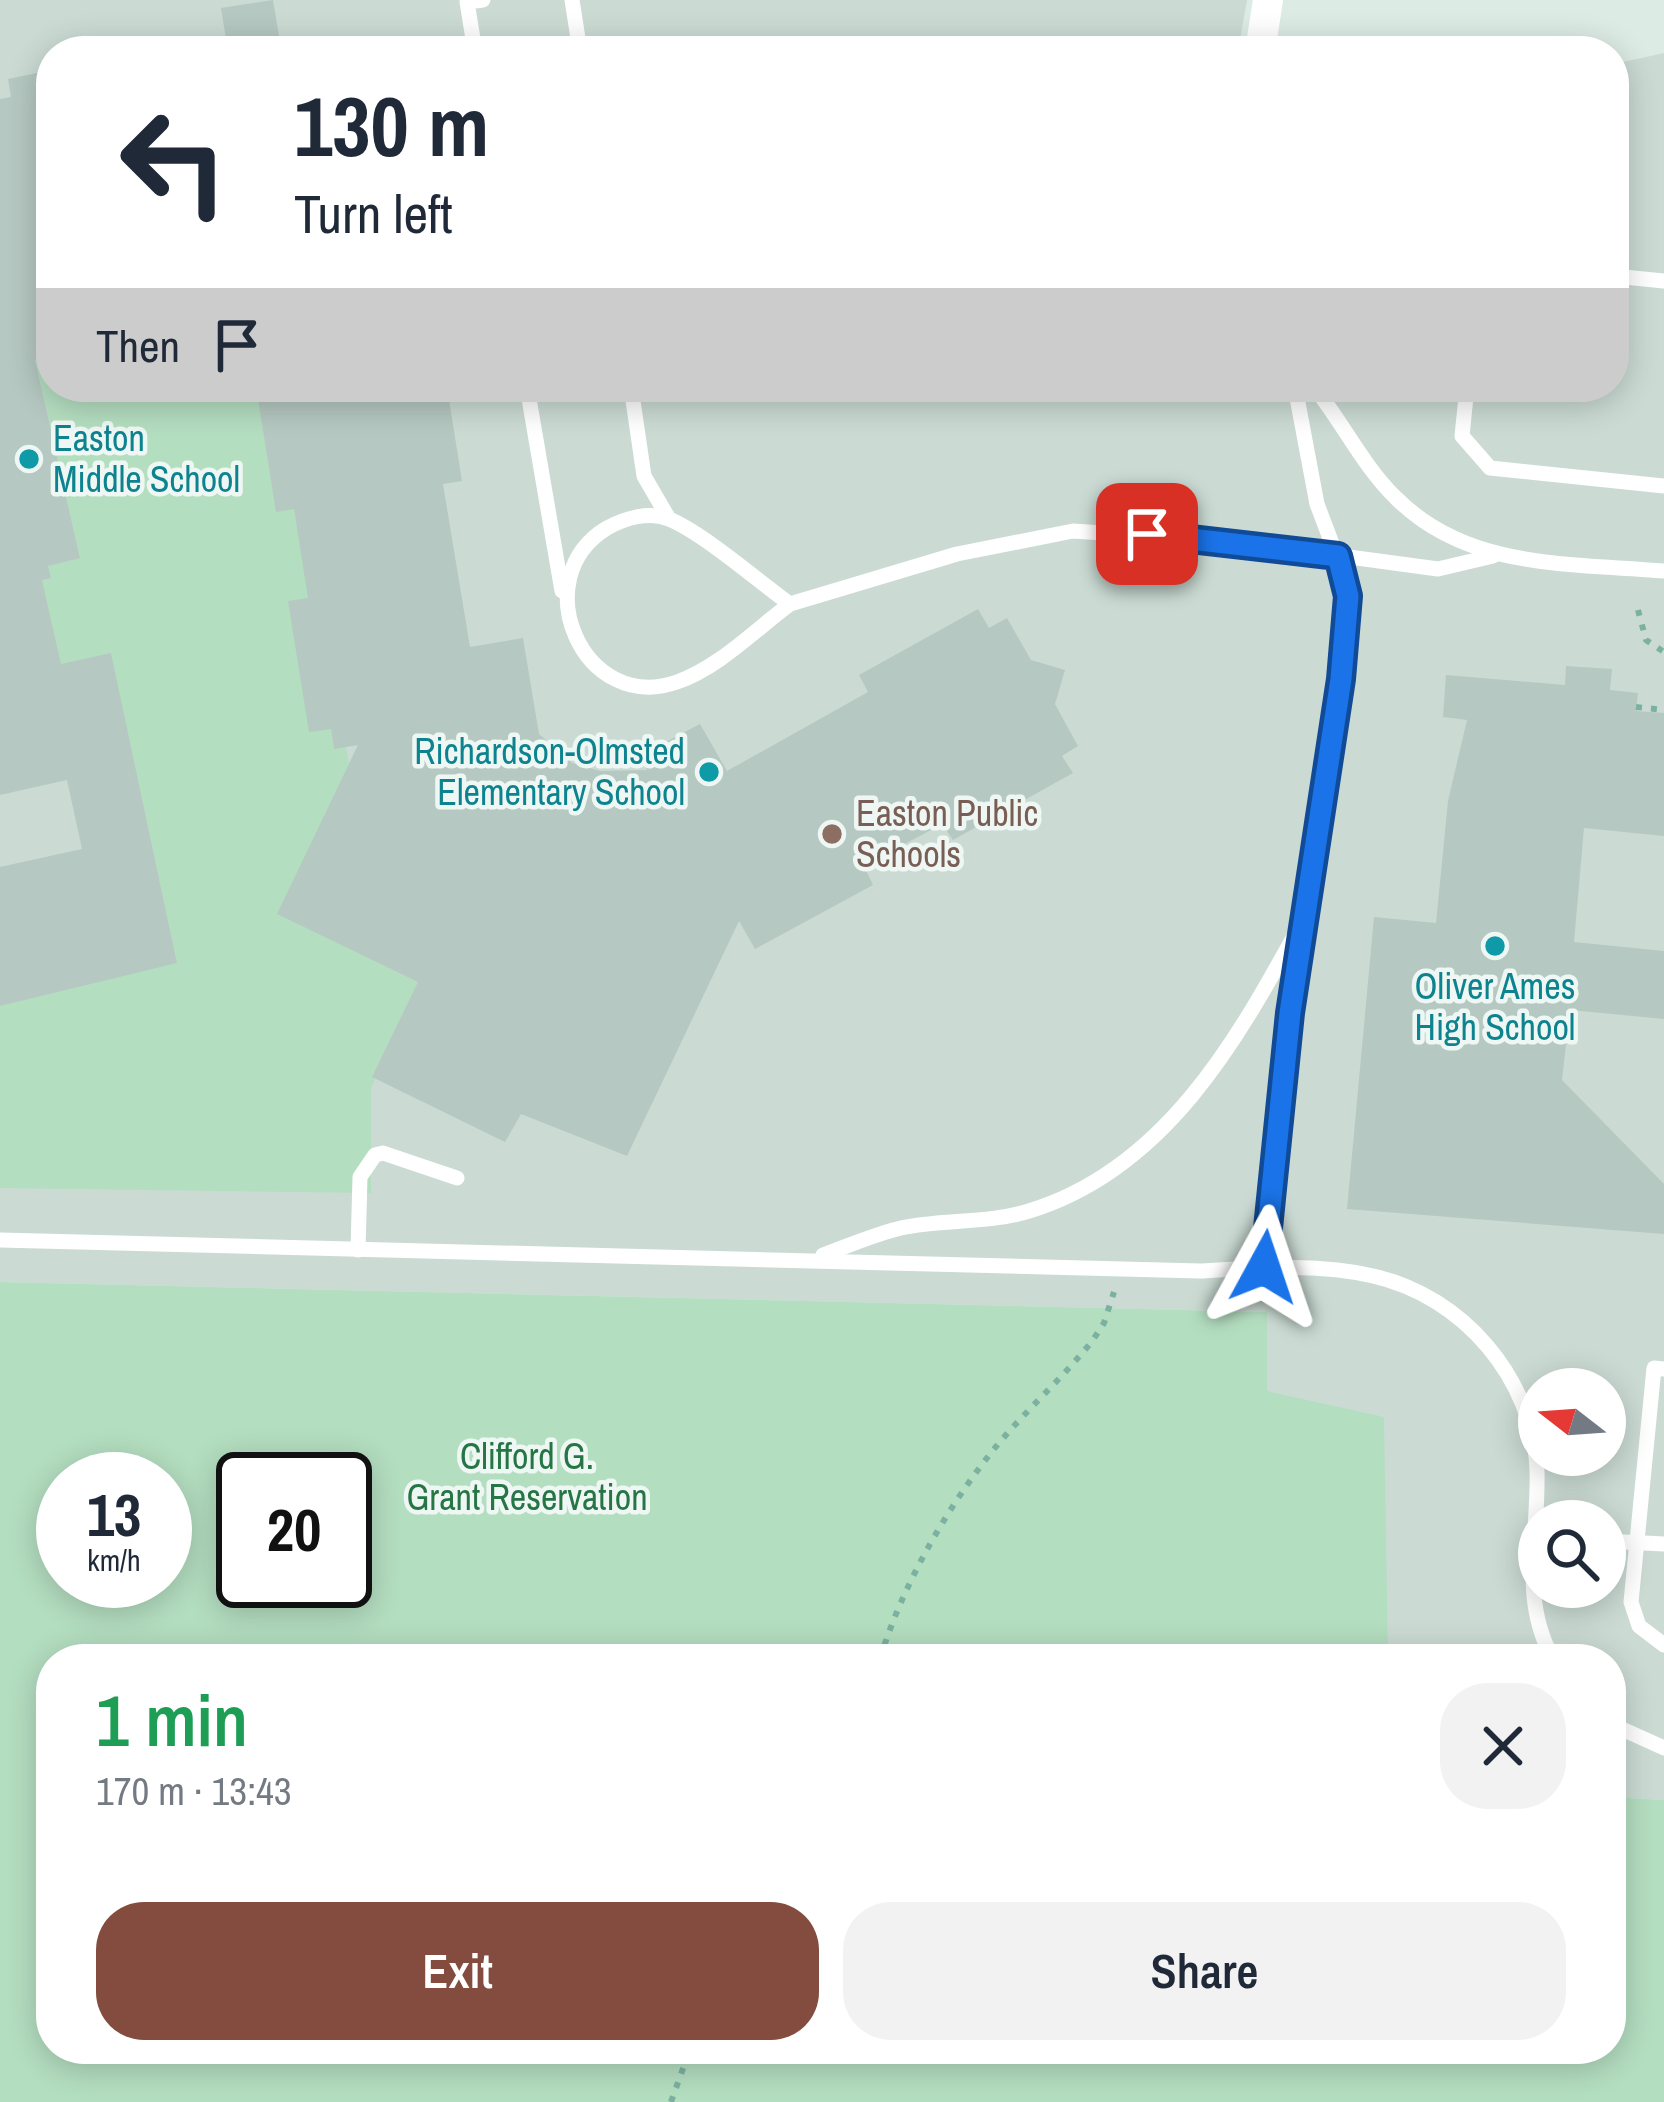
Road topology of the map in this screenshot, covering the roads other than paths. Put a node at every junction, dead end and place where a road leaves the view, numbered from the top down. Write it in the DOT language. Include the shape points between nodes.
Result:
graph roads {
  1 [pos="482,0"];
  2 [pos="572,0"];
  3 [pos="1268,0"];
  4 [pos="473,36"];
  5 [pos="578,36"];
  6 [pos="1262,36"];
  7 [pos="1629,278"];
  8 [pos="1664,281"];
  9 [pos="530,402"];
  10 [pos="633,402"];
  11 [pos="1298,402"];
  12 [pos="1326,402"];
  13 [pos="1465,402"];
  14 [pos="1664,486"];
  15 [pos="669,519"];
  16 [pos="1338,556"];
  17 [pos="1492,556"];
  18 [pos="1664,571"];
  19 [pos="790,604"];
  20 [pos="565,605"];
  21 [pos="1308,912"];
  22 [pos="457,1178"];
  23 [pos="0,1240"];
  24 [pos="358,1250"];
  25 [pos="810,1259"];
  26 [pos="1264,1267"];
  27 [pos="1664,1369"];
  28 [pos="1537,1500"];
  29 [pos="1626,1542"];
  30 [pos="1637,1542"];
  31 [pos="1664,1544"];
  32 [pos="1534,1608"];
  33 [pos="1547,1644"];
  34 [pos="1664,1645"];
  35 [pos="1626,1731"];
  36 [pos="1664,1748"];
  1 -- 4 [label="lane" via="467,2"];
  2 -- 5 [label="lane"];
  3 -- 6 [label="street"];
  7 -- 8 [label="lane"];
  9 -- 20 [label="lane"];
  10 -- 15 [label="lane" via="644,476"];
  11 -- 16 [label="lane" via="1317,504"];
  12 -- 17 [label="lane" via="1395,497"];
  13 -- 14 [label="lane" via="1462,436 1490,468"];
  15 -- 19 [label="lane"];
  15 -- 20 [label="lane" via="644,515 596,535 578,555"];
  16 -- 17 [label="lane" via="1438,569"];
  16 -- 19 [label="lane" via="1073,530 957,554"];
  16 -- 21 [label="lane" via="1347,619"];
  17 -- 18 [label="lane"];
  19 -- 20 [label="lane" via="700,671 649,687 600,671 569,630"];
  21 -- 25 [label="lane" via="1223,1057 1168,1123 1108,1173 1030,1211 904,1228"];
  21 -- 26 [label="lane"];
  22 -- 24 [label="lane" via="375,1155 360,1178"];
  23 -- 24 [label="lane"];
  24 -- 25 [label="lane"];
  25 -- 26 [label="lane"];
  26 -- 28 [label="lane" via="1387,1280 1428,1297 1476,1332 1525,1408"];
  27 -- 30 [label="lane" via="1654,1368"];
  29 -- 30 [label="lane"];
  30 -- 31 [label="lane"];
  30 -- 34 [label="lane" via="1632,1610 1644,1633"];
  32 -- 33 [label="lane"];
  35 -- 36 [label="lane"];
}
